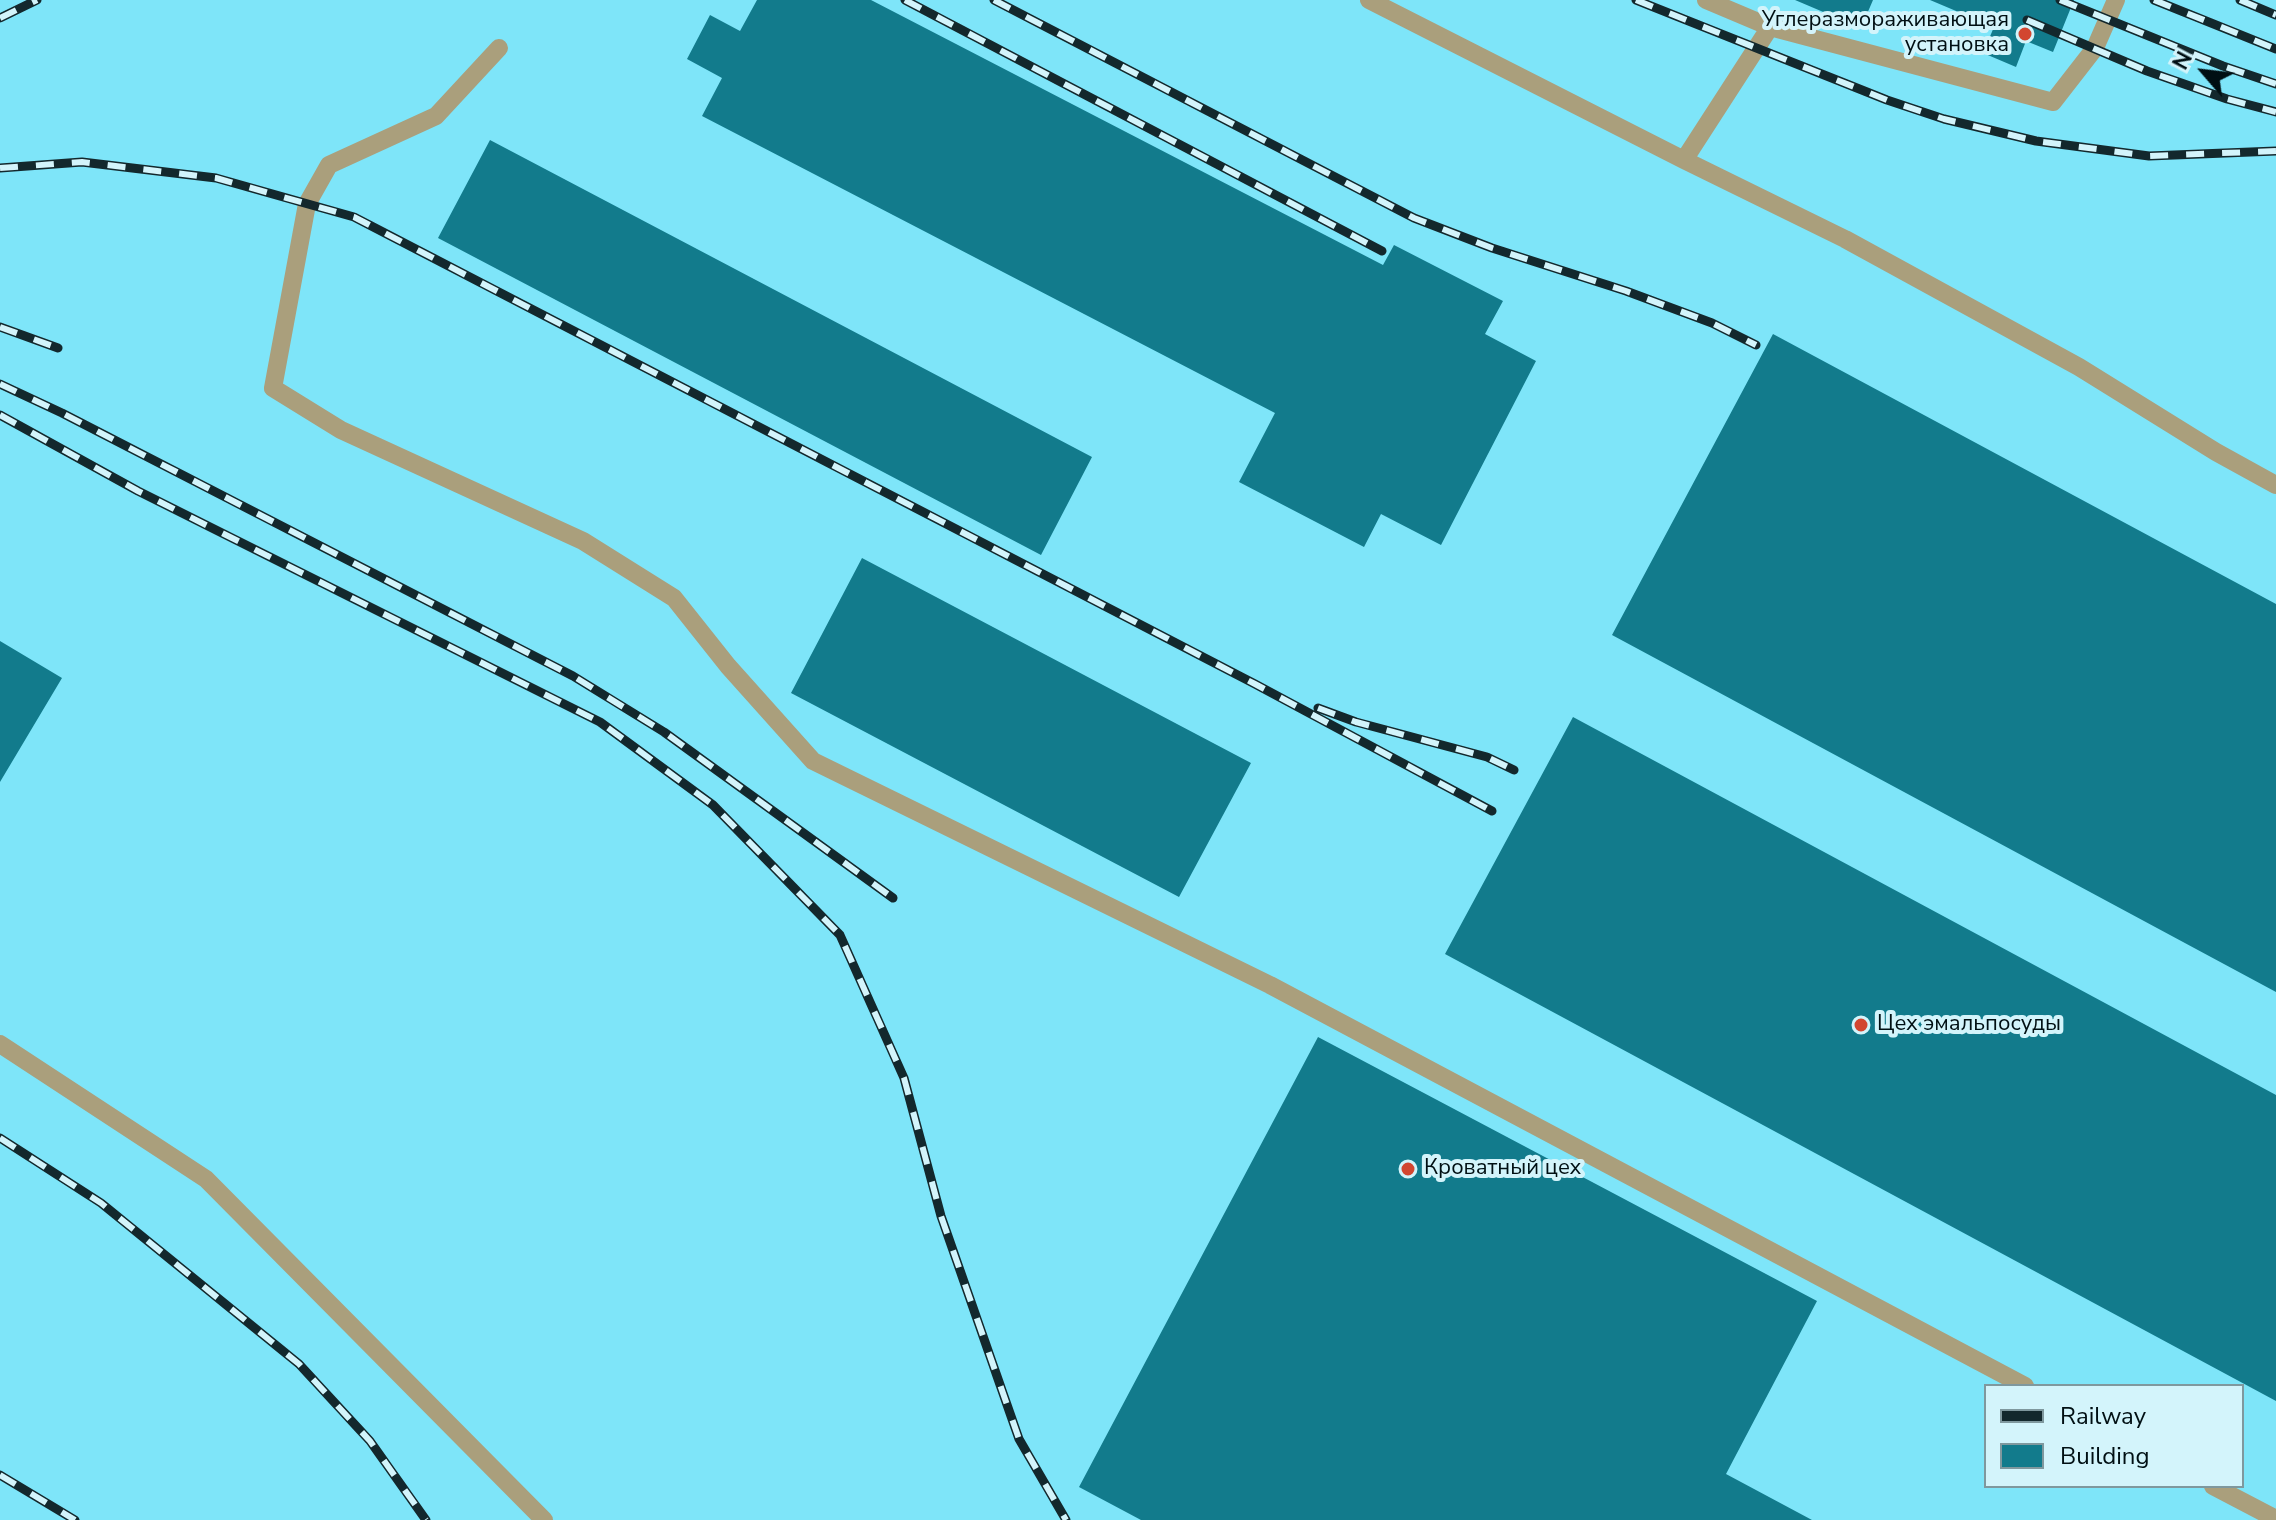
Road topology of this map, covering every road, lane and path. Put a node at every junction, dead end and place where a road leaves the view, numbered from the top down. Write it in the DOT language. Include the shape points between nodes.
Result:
graph roads {
  1 [pos="1369,0"];
  2 [pos="1706,0"];
  3 [pos="2116,0"];
  4 [pos="1770,27"];
  5 [pos="499,48"];
  6 [pos="1684,160"];
  7 [pos="2276,485"];
  8 [pos="0,1044"];
  9 [pos="2021,1384"];
  10 [pos="2217,1488"];
  11 [pos="2276,1519"];
  12 [pos="544,1520"];
  1 -- 6 [label="lane"];
  2 -- 4 [label="lane"];
  3 -- 4 [label="lane" via="2095,48 2053,102"];
  4 -- 6 [label="lane"];
  5 -- 9 [label="lane" via="436,116 329,165 307,204 273,388 341,430 583,541 674,598 813,761 1270,985"];
  6 -- 7 [label="lane" via="1845,239 2065,359"];
  8 -- 12 [label="lane" via="206,1179"];
  10 -- 11 [label="lane"];
}
